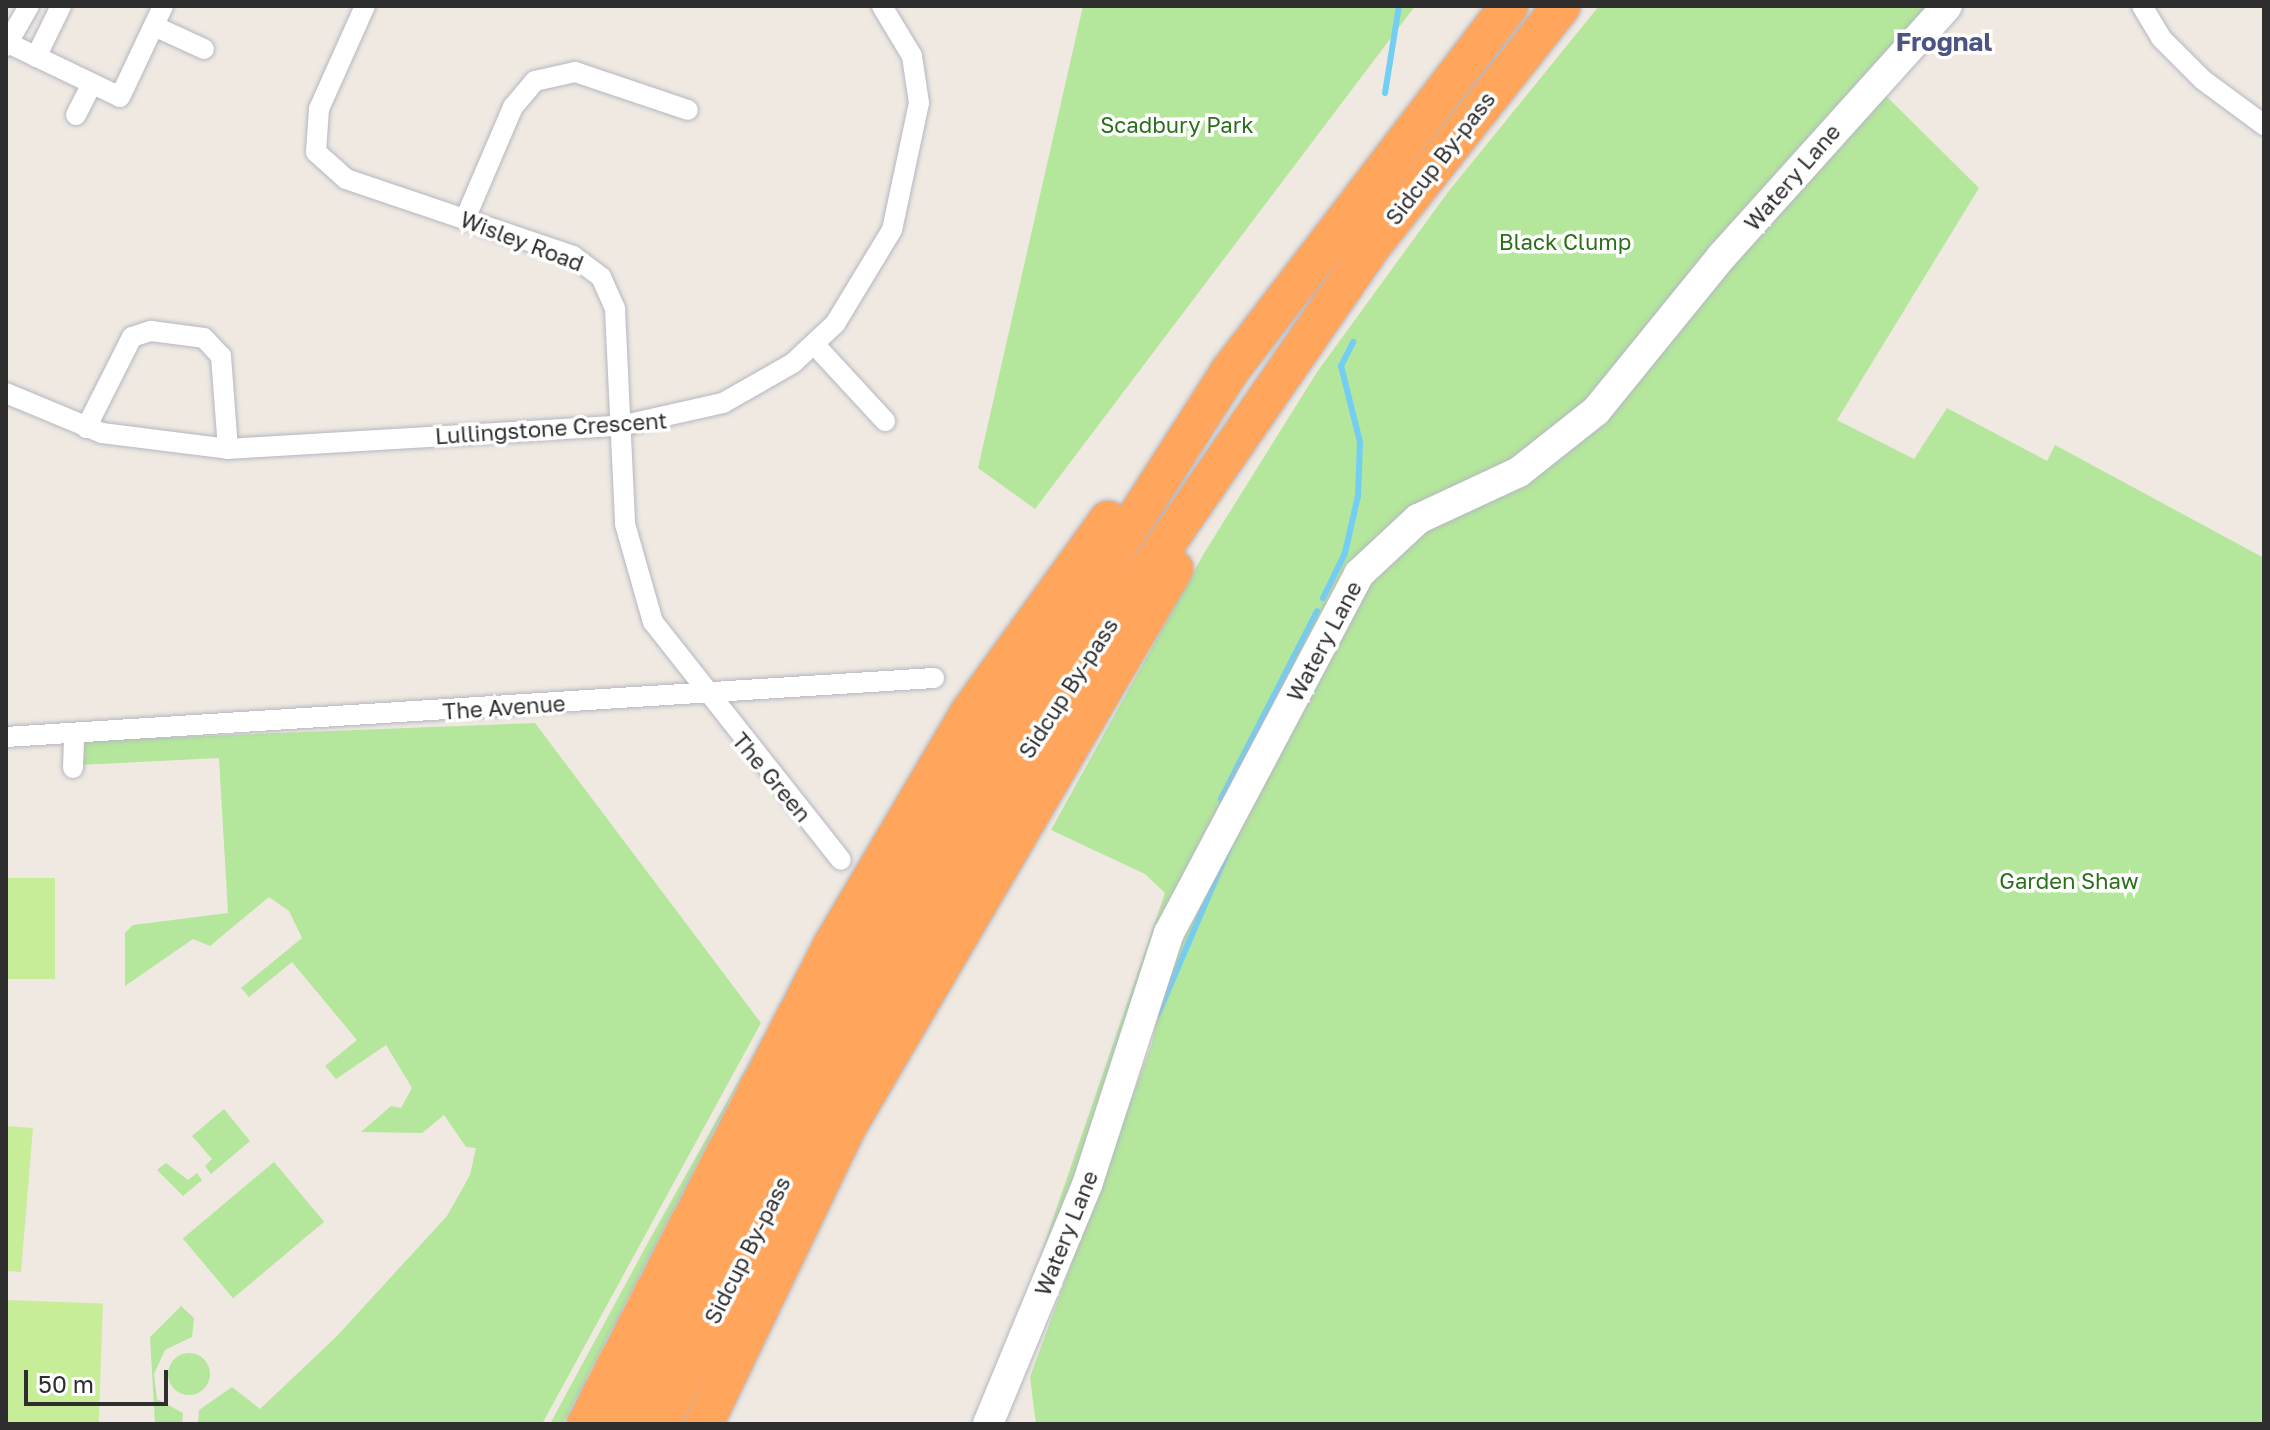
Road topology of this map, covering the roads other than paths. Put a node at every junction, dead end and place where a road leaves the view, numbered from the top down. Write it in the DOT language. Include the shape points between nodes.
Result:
graph roads {
  1 [pos="29,6"];
  2 [pos="61,6"];
  3 [pos="163,6"];
  4 [pos="365,6"];
  5 [pos="882,6"];
  6 [pos="1500,6"];
  7 [pos="1509,6"];
  8 [pos="1561,6"];
  9 [pos="1577,6"];
  10 [pos="1947,6"];
  11 [pos="2142,6"];
  12 [pos="154,26"];
  13 [pos="1477,42"];
  14 [pos="7,45"];
  15 [pos="204,49"];
  16 [pos="36,57"];
  17 [pos="92,84"];
  18 [pos="1494,88"];
  19 [pos="688,110"];
  20 [pos="76,115"];
  21 [pos="2264,125"];
  22 [pos="465,219"];
  23 [pos="814,344"];
  24 [pos="1296,350"];
  25 [pos="1229,372"];
  26 [pos="6,393"];
  27 [pos="885,421"];
  28 [pos="620,426"];
  29 [pos="86,428"];
  30 [pos="228,449"];
  31 [pos="934,678"];
  32 [pos="703,694"];
  33 [pos="74,734"];
  34 [pos="6,737"];
  35 [pos="73,768"];
  36 [pos="841,860"];
  37 [pos="586,1424"];
  38 [pos="624,1424"];
  39 [pos="660,1424"];
  40 [pos="704,1424"];
  41 [pos="988,1424"];
  1 -- 14 [label="street"];
  2 -- 16 [label="street"];
  3 -- 12 [label="street"];
  4 -- 22 [label="street, Wisley Road" via="319,109 316,152 346,179"];
  5 -- 23 [label="street, Lullingstone Crescent" via="912,56 919,103 915,139 881,254"];
  6 -- 13 [label="highway"];
  7 -- 13 [label="highway, Sidcup By-pass"];
  8 -- 18 [label="highway, Sidcup By-pass"];
  9 -- 18 [label="highway"];
  10 -- 41 [label="street, Watery Lane" via="1732,245 1596,411 1519,472 1418,519 1359,574 1169,933 1087,1185"];
  11 -- 21 [label="street" via="2161,38 2203,80"];
  12 -- 15 [label="street"];
  12 -- 17 [label="street" via="120,97"];
  13 -- 25 [label="highway, Sidcup By-pass"];
  14 -- 16 [label="street"];
  16 -- 17 [label="street"];
  17 -- 20 [label="street"];
  18 -- 24 [label="highway, Sidcup By-pass"];
  19 -- 22 [label="street" via="575,72 535,81 513,107"];
  22 -- 28 [label="street, Wisley Road" via="573,256 601,277 615,309"];
  23 -- 27 [label="street"];
  23 -- 28 [label="street, Lullingstone Crescent" via="723,403"];
  24 -- 39 [label="highway, Sidcup By-pass" via="1170,532 972,841 880,998"];
  24 -- 40 [label="highway" via="847,1127"];
  25 -- 37 [label="highway" via="1130,490 969,713 833,944"];
  25 -- 38 [label="highway, Sidcup By-pass" via="852,982"];
  26 -- 29 [label="street, Lullingstone Crescent"];
  28 -- 30 [label="street, Lullingstone Crescent"];
  28 -- 32 [label="street, Wisley Road" via="625,524 653,622"];
  29 -- 30 [label="street, Lullingstone Crescent" via="149,443"];
  29 -- 30 [label="street" via="132,337 151,331 204,338 221,356"];
  31 -- 32 [label="street, The Avenue"];
  32 -- 33 [label="street, The Avenue"];
  32 -- 36 [label="street, The Green"];
  33 -- 34 [label="street, The Avenue"];
  33 -- 35 [label="street"];
}
